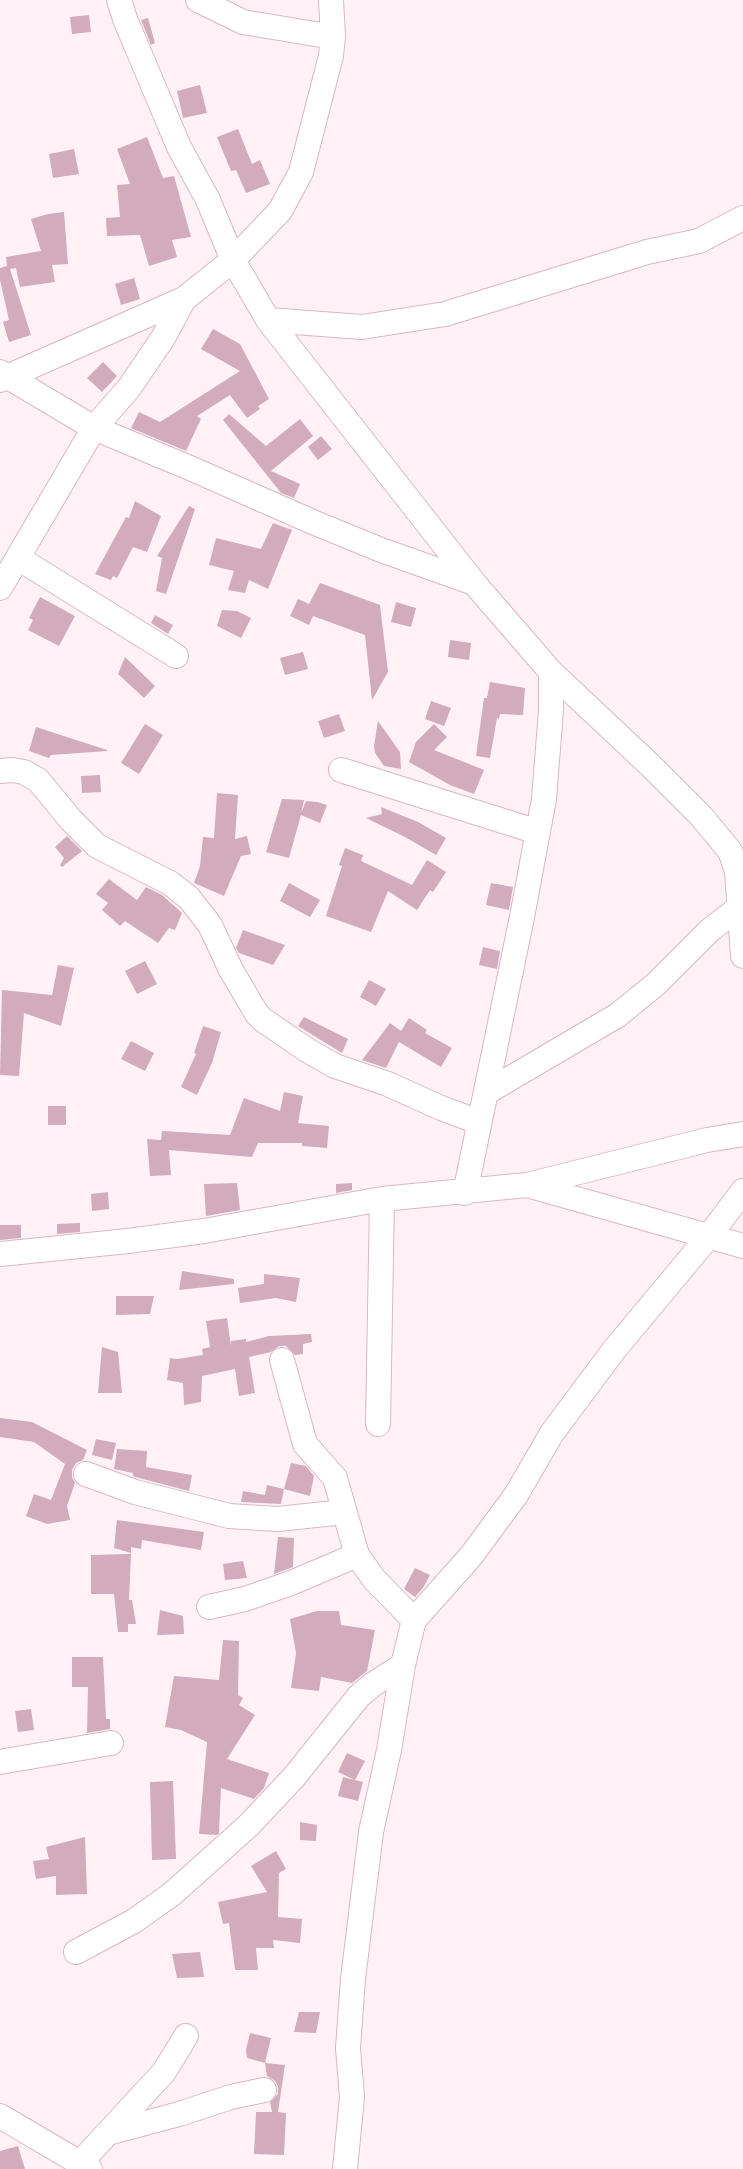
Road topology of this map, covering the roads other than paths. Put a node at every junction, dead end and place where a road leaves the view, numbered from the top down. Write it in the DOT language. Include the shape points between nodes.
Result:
graph roads {
  1 [pos="119,0"];
  2 [pos="198,0"];
  3 [pos="331,0"];
  4 [pos="333,36"];
  5 [pos="743,218"];
  6 [pos="233,260"];
  7 [pos="184,299"];
  8 [pos="268,320"];
  9 [pos="3,376"];
  10 [pos="94,428"];
  11 [pos="18,558"];
  12 [pos="474,583"];
  13 [pos="0,588"];
  14 [pos="176,656"];
  15 [pos="551,672"];
  16 [pos="341,770"];
  17 [pos="0,771"];
  18 [pos="538,832"];
  19 [pos="740,907"];
  20 [pos="743,956"];
  21 [pos="487,1092"];
  22 [pos="479,1122"];
  23 [pos="743,1134"];
  24 [pos="527,1185"];
  25 [pos="743,1191"];
  26 [pos="465,1192"];
  27 [pos="382,1199"];
  28 [pos="709,1236"];
  29 [pos="743,1246"];
  30 [pos="0,1254"];
  31 [pos="282,1360"];
  32 [pos="378,1424"];
  33 [pos="86,1474"];
  34 [pos="344,1512"];
  35 [pos="357,1555"];
  36 [pos="209,1607"];
  37 [pos="414,1620"];
  38 [pos="403,1665"];
  39 [pos="111,1743"];
  40 [pos="0,1762"];
  41 [pos="76,1952"];
  42 [pos="186,2036"];
  43 [pos="264,2090"];
  44 [pos="0,2116"];
  45 [pos="106,2134"];
  46 [pos="85,2166"];
  47 [pos="345,2169"];
  1 -- 6 [label="street" via="179,147 208,200"];
  2 -- 4 [label="street" via="243,22"];
  3 -- 4 [label="street"];
  4 -- 6 [label="street" via="301,172 280,211"];
  5 -- 8 [label="street" via="699,242 647,252 445,314 362,327"];
  6 -- 7 [label="street"];
  6 -- 8 [label="street"];
  7 -- 9 [label="street"];
  7 -- 10 [label="street" via="129,387"];
  8 -- 12 [label="street"];
  9 -- 10 [label="street"];
  10 -- 11 [label="street"];
  10 -- 12 [label="street" via="337,532"];
  11 -- 13 [label="street"];
  11 -- 14 [label="street"];
  12 -- 15 [label="street"];
  15 -- 18 [label="street" via="544,799"];
  15 -- 19 [label="street" via="651,766 730,851 737,871"];
  16 -- 18 [label="street"];
  17 -- 22 [label="street" via="24,772 38,780 97,846 170,883 189,898 210,925 231,970 263,1020 335,1066"];
  18 -- 21 [label="street"];
  19 -- 20 [label="street"];
  19 -- 21 [label="street" via="618,1015"];
  21 -- 22 [label="street"];
  22 -- 26 [label="street"];
  23 -- 24 [label="street"];
  24 -- 26 [label="street"];
  24 -- 28 [label="street"];
  25 -- 28 [label="street"];
  26 -- 27 [label="street"];
  27 -- 30 [label="street" via="204,1231"];
  27 -- 32 [label="street"];
  28 -- 29 [label="street"];
  28 -- 37 [label="street" via="614,1350 471,1556"];
  31 -- 34 [label="street" via="305,1444 335,1478"];
  33 -- 34 [label="street" via="135,1492 229,1516 278,1519"];
  34 -- 35 [label="street"];
  35 -- 36 [label="street" via="263,1593"];
  35 -- 37 [label="street" via="374,1579"];
  37 -- 38 [label="street"];
  38 -- 41 [label="street" via="359,1696 294,1777 249,1825 172,1894 134,1921"];
  38 -- 47 [label="street" via="371,1832 353,1979 348,2048 352,2097"];
  39 -- 40 [label="street"];
  42 -- 45 [label="street" via="164,2072"];
  43 -- 45 [label="street"];
  44 -- 46 [label="street"];
  45 -- 46 [label="street"];
}
